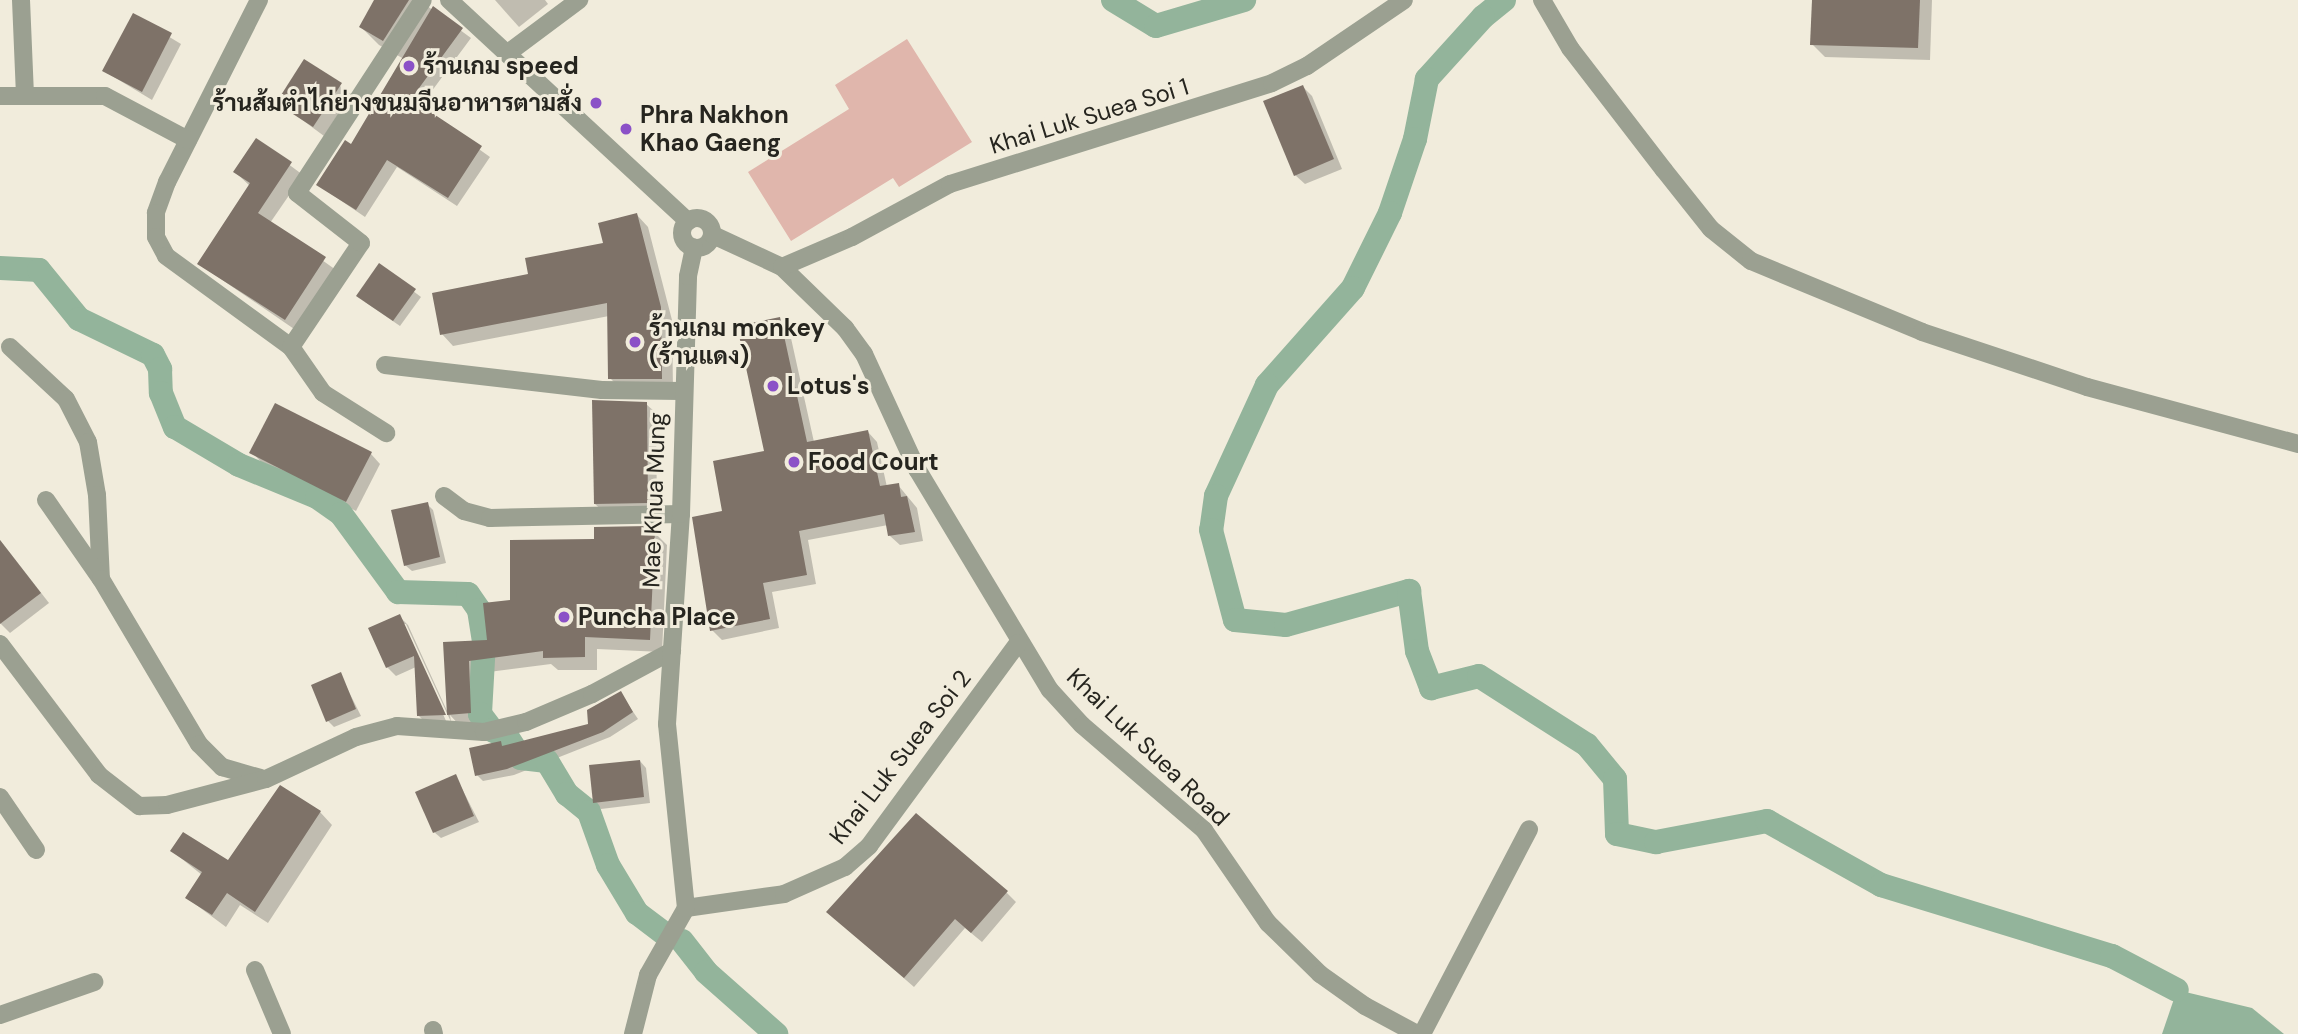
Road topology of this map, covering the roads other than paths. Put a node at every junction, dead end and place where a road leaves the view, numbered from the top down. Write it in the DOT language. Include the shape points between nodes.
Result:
graph roads {
  1 [pos="21,0"];
  2 [pos="259,0"];
  3 [pos="422,0"];
  4 [pos="449,0"];
  5 [pos="579,0"];
  6 [pos="1404,0"];
  7 [pos="1542,0"];
  8 [pos="508,53"];
  9 [pos="25,95"];
  10 [pos="0,96"];
  11 [pos="188,139"];
  12 [pos="688,221"];
  13 [pos="713,235"];
  14 [pos="694,248"];
  15 [pos="782,267"];
  16 [pos="10,347"];
  17 [pos="291,347"];
  18 [pos="386,365"];
  19 [pos="681,391"];
  20 [pos="386,433"];
  21 [pos="2298,444"];
  22 [pos="444,496"];
  23 [pos="46,500"];
  24 [pos="681,514"];
  25 [pos="100,579"];
  26 [pos="1018,642"];
  27 [pos="0,644"];
  28 [pos="672,650"];
  29 [pos="266,779"];
  30 [pos="0,797"];
  31 [pos="1530,829"];
  32 [pos="36,850"];
  33 [pos="686,908"];
  34 [pos="255,970"];
  35 [pos="93,982"];
  36 [pos="0,1015"];
  37 [pos="282,1034"];
  38 [pos="633,1034"];
  39 [pos="1417,1034"];
  40 [pos="1422,1034"];
  1 -- 9 [label="street"];
  2 -- 11 [label="street"];
  3 -- 17 [label="street" via="297,193 361,243"];
  4 -- 8 [label="street"];
  5 -- 8 [label="street"];
  6 -- 15 [label="street, Khai Luk Suea Soi 1" via="1307,66 1272,83 950,184 852,237"];
  7 -- 21 [label="street" via="1570,48 1711,229 1751,261 1922,332 2087,387"];
  8 -- 12 [label="street"];
  9 -- 10 [label="street"];
  9 -- 11 [label="street" via="105,96"];
  11 -- 17 [label="street" via="156,213 156,237 166,256"];
  12 -- 13 [label="street" via="706,220"];
  12 -- 14 [label="street" via="682,235"];
  13 -- 14 [label="street" via="708,244"];
  13 -- 15 [label="street, Khai Luk Suea Road"];
  14 -- 19 [label="street, Mae Khua Mung"];
  15 -- 26 [label="street, Khai Luk Suea Road" via="824,303 864,354 917,469"];
  16 -- 25 [label="street" via="66,399 88,442 97,495"];
  17 -- 20 [label="street" via="323,393"];
  18 -- 19 [label="street" via="602,390"];
  19 -- 24 [label="street, Mae Khua Mung"];
  22 -- 24 [label="street" via="464,511 490,518"];
  23 -- 25 [label="street"];
  24 -- 28 [label="street, Mae Khua Mung"];
  25 -- 29 [label="street" via="199,744 231,771"];
  26 -- 33 [label="street, Khai Luk Suea Soi 2" via="869,846 845,867 784,894"];
  26 -- 39 [label="street, Khai Luk Suea Road" via="1050,690 1082,725 1205,830 1268,923 1320,974 1364,1006"];
  27 -- 29 [label="street" via="99,775 139,806 167,805"];
  28 -- 29 [label="street" via="592,694 526,722 484,732 397,726 356,737"];
  28 -- 33 [label="street, Mae Khua Mung" via="667,724"];
  30 -- 32 [label="street"];
  31 -- 40 [label="street"];
  33 -- 38 [label="street" via="648,975"];
  34 -- 37 [label="street"];
  35 -- 36 [label="street"];
}
